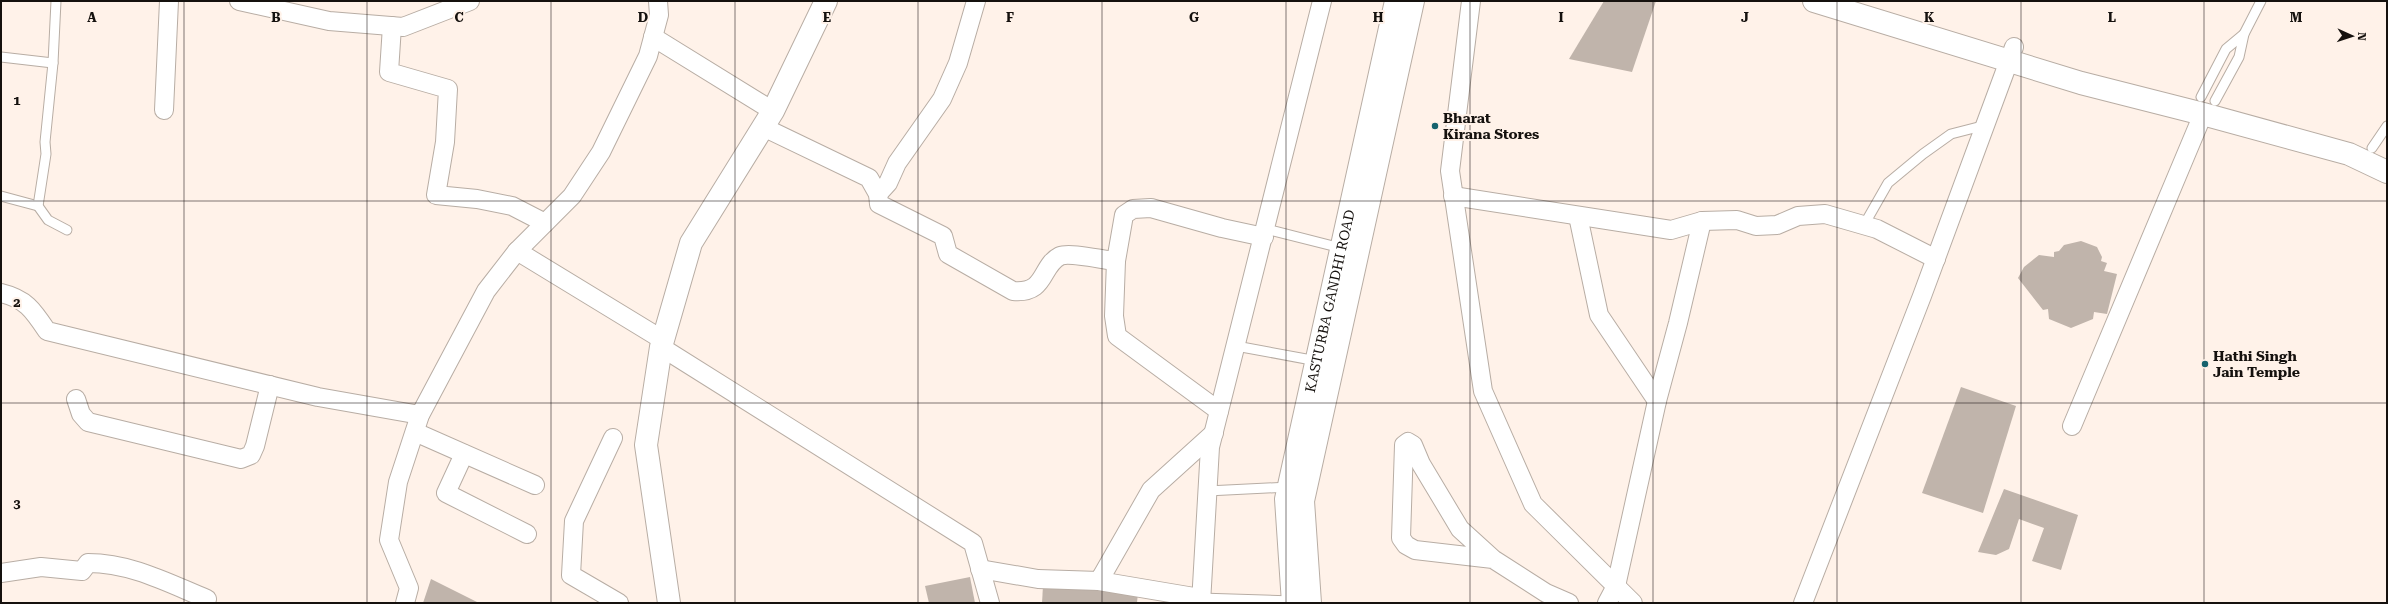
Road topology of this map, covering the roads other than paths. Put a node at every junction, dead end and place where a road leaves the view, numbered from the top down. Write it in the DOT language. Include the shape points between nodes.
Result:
graph roads {
  1 [pos="56,1"];
  2 [pos="169,1"];
  3 [pos="239,1"];
  4 [pos="469,1"];
  5 [pos="658,1"];
  6 [pos="826,1"];
  7 [pos="976,1"];
  8 [pos="1322,1"];
  9 [pos="1396,1"];
  10 [pos="1413,1"];
  11 [pos="1471,1"];
  12 [pos="1814,1"];
  13 [pos="1865,1"];
  14 [pos="2261,1"];
  15 [pos="392,26"];
  16 [pos="2244,34"];
  17 [pos="653,37"];
  18 [pos="2012,54"];
  19 [pos="1,57"];
  20 [pos="53,63"];
  21 [pos="2207,104"];
  22 [pos="164,110"];
  23 [pos="768,119"];
  24 [pos="1986,125"];
  25 [pos="2387,126"];
  26 [pos="2379,151"];
  27 [pos="2387,172"];
  28 [pos="878,194"];
  29 [pos="1,196"];
  30 [pos="1454,196"];
  31 [pos="38,206"];
  32 [pos="1578,216"];
  33 [pos="1702,221"];
  34 [pos="545,223"];
  35 [pos="1864,225"];
  36 [pos="67,230"];
  37 [pos="1265,233"];
  38 [pos="1341,248"];
  39 [pos="517,251"];
  40 [pos="1936,260"];
  41 [pos="1116,261"];
  42 [pos="1,293"];
  43 [pos="662,344"];
  44 [pos="1236,346"];
  45 [pos="1317,361"];
  46 [pos="270,385"];
  47 [pos="76,399"];
  48 [pos="1656,401"];
  49 [pos="1220,411"];
  50 [pos="417,424"];
  51 [pos="2072,426"];
  52 [pos="1214,433"];
  53 [pos="613,438"];
  54 [pos="464,454"];
  55 [pos="535,485"];
  56 [pos="1289,487"];
  57 [pos="1207,491"];
  58 [pos="526,534"];
  59 [pos="1493,559"];
  60 [pos="980,569"];
  61 [pos="1,573"];
  62 [pos="1099,581"];
  63 [pos="1616,586"];
  64 [pos="207,599"];
  65 [pos="1201,601"];
  66 [pos="1298,602"];
  67 [pos="405,603"];
  68 [pos="619,603"];
  69 [pos="669,603"];
  70 [pos="990,603"];
  71 [pos="1569,603"];
  72 [pos="1608,603"];
  73 [pos="1633,603"];
  74 [pos="1803,603"];
  1 -- 20 [label="lane"];
  2 -- 22 [label="street"];
  3 -- 15 [label="street" via="329,21"];
  4 -- 15 [label="street" via="403,27"];
  5 -- 17 [label="street"];
  6 -- 23 [label="main road"];
  7 -- 28 [label="street" via="958,63 942,99 897,163 888,183"];
  8 -- 37 [label="street"];
  9 -- 38 [label="main road, KASTURBA GANDHI ROAD"];
  10 -- 66 [label="main road, KASTURBA GANDHI ROAD" via="1303,501"];
  11 -- 30 [label="street" via="1450,171"];
  12 -- 18 [label="main road"];
  13 -- 18 [label="main road"];
  14 -- 16 [label="lane"];
  15 -- 34 [label="street" via="389,72 448,89 445,142 436,195 477,198 512,206"];
  16 -- 21 [label="lane" via="2239,57"];
  16 -- 21 [label="lane" via="2226,49"];
  17 -- 23 [label="street"];
  17 -- 34 [label="street" via="648,56 601,152 572,196"];
  18 -- 21 [label="main road" via="2081,83"];
  18 -- 24 [label="street"];
  19 -- 20 [label="lane"];
  20 -- 31 [label="lane" via="46,154"];
  21 -- 26 [label="main road" via="2354,140"];
  21 -- 27 [label="main road" via="2349,154"];
  21 -- 51 [label="street"];
  23 -- 28 [label="street" via="868,178"];
  23 -- 43 [label="main road" via="691,243"];
  24 -- 35 [label="lane" via="1951,134 1917,159 1888,183"];
  24 -- 40 [label="street"];
  25 -- 26 [label="lane"];
  28 -- 41 [label="street" via="879,204 943,236 948,254 1013,291 1024,292 1036,286 1060,256 1068,254"];
  29 -- 31 [label="lane"];
  30 -- 32 [label="street"];
  30 -- 63 [label="street" via="1483,391 1533,504"];
  31 -- 36 [label="lane" via="48,220"];
  32 -- 33 [label="street" via="1671,230"];
  32 -- 48 [label="street" via="1599,315"];
  33 -- 35 [label="street" via="1737,220 1756,226 1777,225 1798,216 1825,214"];
  33 -- 48 [label="street" via="1678,323"];
  34 -- 39 [label="street"];
  35 -- 40 [label="street" via="1877,229"];
  37 -- 38 [label="lane"];
  37 -- 41 [label="street" via="1222,228 1151,208 1133,209 1124,215"];
  37 -- 44 [label="street"];
  38 -- 45 [label="main road, KASTURBA GANDHI ROAD"];
  39 -- 43 [label="street"];
  39 -- 50 [label="street" via="486,291"];
  40 -- 74 [label="street"];
  41 -- 49 [label="street" via="1114,316 1117,336"];
  42 -- 46 [label="street" via="15,296 28,304 47,330"];
  43 -- 60 [label="street" via="973,543"];
  43 -- 69 [label="main road" via="646,445"];
  44 -- 45 [label="lane"];
  44 -- 49 [label="street"];
  45 -- 56 [label="main road, KASTURBA GANDHI ROAD"];
  46 -- 47 [label="street" via="255,446 251,455 241,459 88,422 81,414"];
  46 -- 50 [label="street"];
  48 -- 63 [label="street"];
  49 -- 52 [label="street"];
  50 -- 54 [label="street"];
  50 -- 67 [label="street" via="398,482 389,540 409,588"];
  52 -- 57 [label="street" via="1210,447"];
  52 -- 62 [label="street" via="1151,490"];
  53 -- 68 [label="street" via="574,521 571,575"];
  54 -- 55 [label="street"];
  54 -- 58 [label="street" via="446,493"];
  56 -- 57 [label="lane"];
  56 -- 66 [label="main road, KASTURBA GANDHI ROAD" via="1286,499"];
  57 -- 65 [label="street"];
  59 -- 59 [label="street" via="1460,529 1421,464 1413,445 1408,442 1404,446 1401,538 1406,545 1415,550"];
  59 -- 71 [label="street" via="1546,593"];
  60 -- 62 [label="street" via="1038,579"];
  60 -- 70 [label="street"];
  61 -- 64 [label="street" via="41,567 82,571 88,563 100,563 130,568"];
  62 -- 65 [label="street"];
  63 -- 72 [label="street"];
  63 -- 73 [label="street"];
  65 -- 66 [label="lane"];
}
